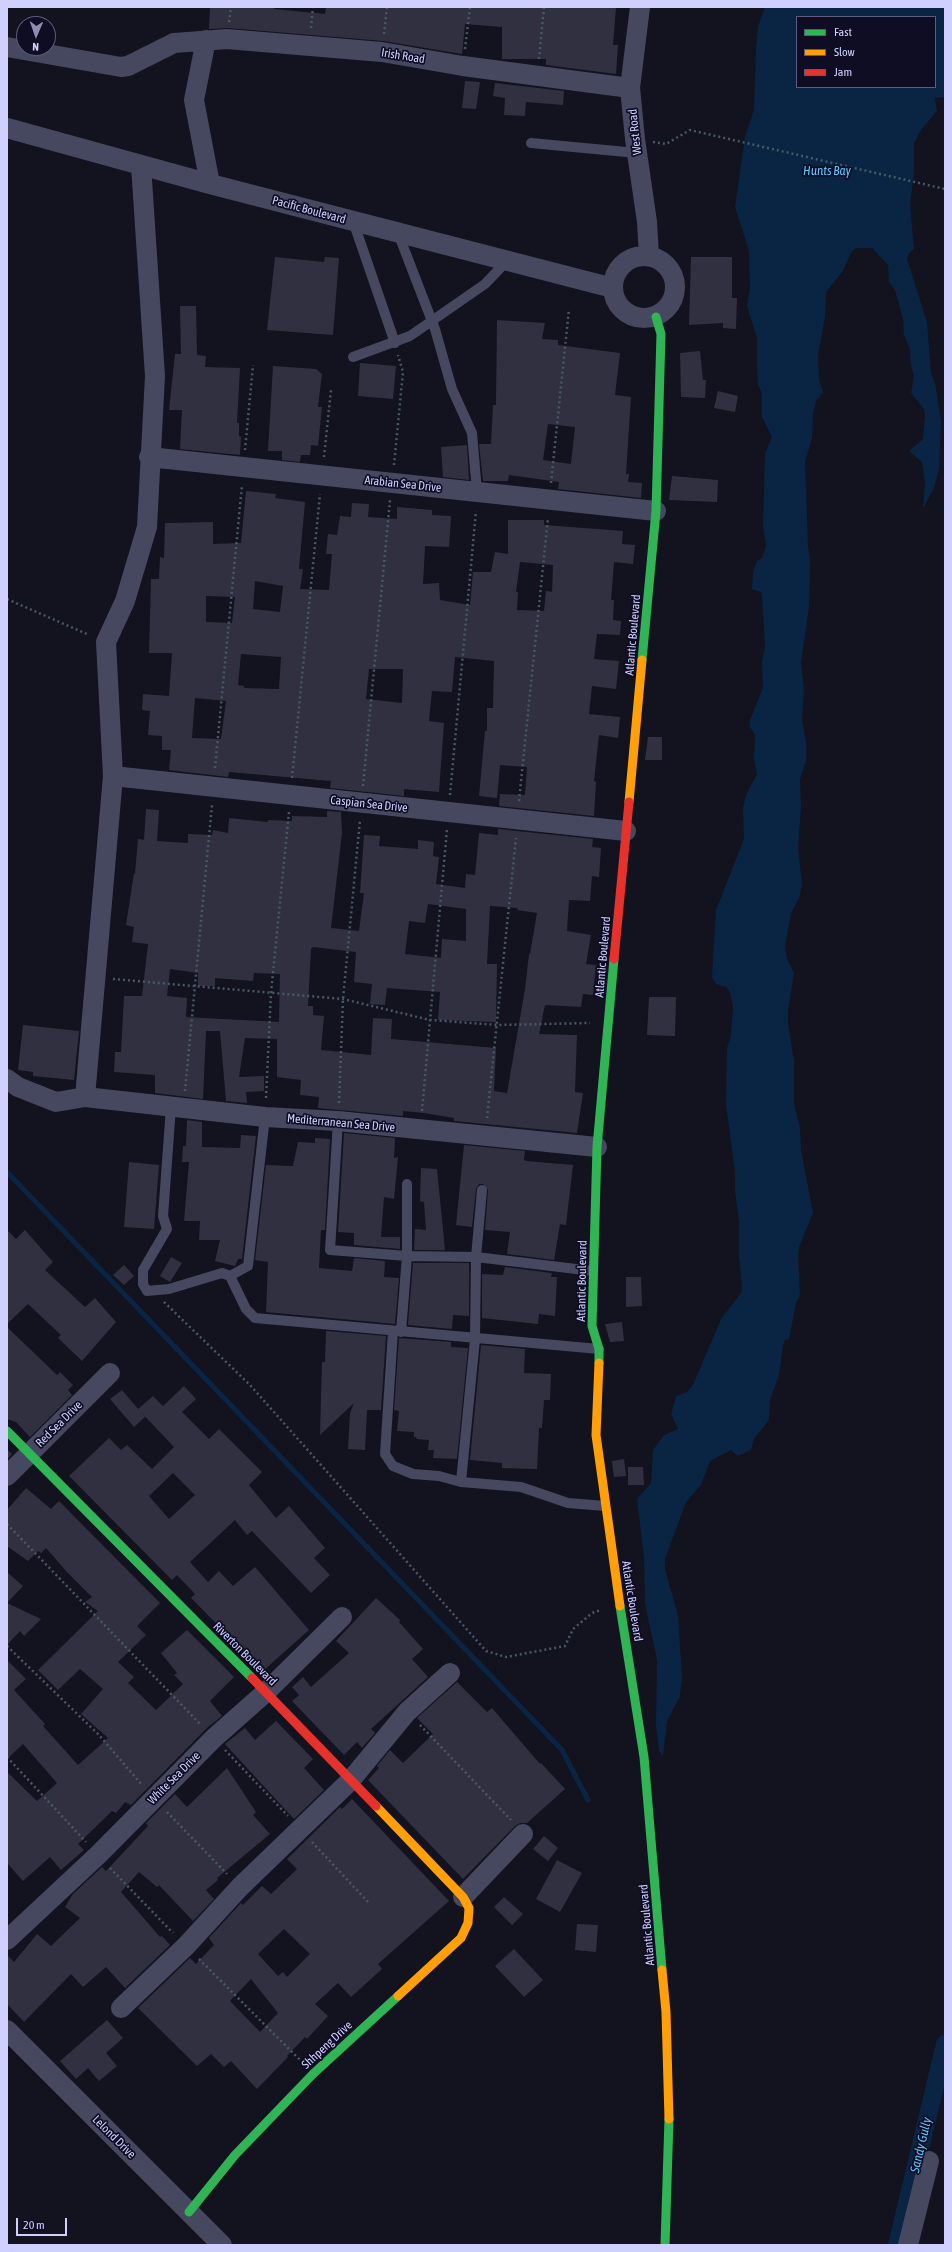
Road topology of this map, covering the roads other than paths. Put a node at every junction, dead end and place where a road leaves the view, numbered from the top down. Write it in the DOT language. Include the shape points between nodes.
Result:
graph roads {
  1 [pos="640,7"];
  2 [pos="206,40"];
  3 [pos="7,47"];
  4 [pos="630,88"];
  5 [pos="7,128"];
  6 [pos="531,143"];
  7 [pos="636,146"];
  8 [pos="141,165"];
  9 [pos="210,184"];
  10 [pos="353,221"];
  11 [pos="398,233"];
  12 [pos="649,256"];
  13 [pos="507,261"];
  14 [pos="612,288"];
  15 [pos="656,316"];
  16 [pos="432,322"];
  17 [pos="395,343"];
  18 [pos="353,357"];
  19 [pos="149,457"];
  20 [pos="477,492"];
  21 [pos="656,511"];
  22 [pos="113,776"];
  23 [pos="626,831"];
  24 [pos="7,1079"];
  25 [pos="85,1097"];
  26 [pos="177,1107"];
  27 [pos="265,1117"];
  28 [pos="338,1121"];
  29 [pos="597,1147"];
  30 [pos="406,1184"];
  31 [pos="482,1190"];
  32 [pos="407,1256"];
  33 [pos="476,1257"];
  34 [pos="594,1271"];
  35 [pos="230,1276"];
  36 [pos="397,1331"];
  37 [pos="474,1339"];
  38 [pos="599,1350"];
  39 [pos="110,1373"];
  40 [pos="7,1431"];
  41 [pos="30,1453"];
  42 [pos="7,1476"];
  43 [pos="460,1482"];
  44 [pos="605,1506"];
  45 [pos="342,1617"];
  46 [pos="450,1673"];
  47 [pos="266,1692"];
  48 [pos="350,1781"];
  49 [pos="523,1834"];
  50 [pos="463,1897"];
  51 [pos="7,1940"];
  52 [pos="121,2008"];
  53 [pos="7,2030"];
  54 [pos="929,2160"];
  55 [pos="189,2212"];
  56 [pos="222,2245"];
  57 [pos="665,2245"];
  58 [pos="908,2245"];
  1 -- 4 [label="street, West Road"];
  2 -- 3 [label="street, Irish Road" via="174,43 121,67"];
  2 -- 4 [label="street, Irish Road" via="227,38 382,52 463,66"];
  2 -- 9 [label="street" via="194,100"];
  4 -- 7 [label="street, West Road"];
  5 -- 8 [label="street, Pacific Boulevard"];
  6 -- 7 [label="lane"];
  7 -- 12 [label="street, West Road" via="647,222"];
  8 -- 9 [label="street, Pacific Boulevard"];
  8 -- 19 [label="street" via="155,376"];
  9 -- 10 [label="street, Pacific Boulevard"];
  10 -- 11 [label="street, Pacific Boulevard"];
  10 -- 17 [label="lane"];
  11 -- 13 [label="street, Pacific Boulevard"];
  11 -- 16 [label="lane"];
  12 -- 14 [label="street" via="638,256 628,260 619,268"];
  12 -- 15 [label="street" via="658,259 671,271 676,288 670,305"];
  13 -- 14 [label="street, Pacific Boulevard"];
  13 -- 16 [label="lane" via="485,284"];
  14 -- 15 [label="street" via="614,298 627,314 646,319"];
  15 -- 21 [label="street, Atlantic Boulevard" via="662,334"];
  16 -- 17 [label="lane"];
  16 -- 20 [label="lane" via="452,389 472,433"];
  17 -- 18 [label="lane"];
  19 -- 20 [label="street, Arabian Sea Drive"];
  19 -- 22 [label="street" via="147,527 125,601 106,642"];
  20 -- 21 [label="street, Arabian Sea Drive"];
  21 -- 23 [label="street, Atlantic Boulevard"];
  22 -- 23 [label="street, Caspian Sea Drive"];
  22 -- 25 [label="street"];
  23 -- 29 [label="street, Atlantic Boulevard"];
  24 -- 25 [label="street, Mediterranean Sea Drive" via="18,1087 56,1102"];
  25 -- 26 [label="street, Mediterranean Sea Drive"];
  26 -- 27 [label="street, Mediterranean Sea Drive"];
  26 -- 35 [label="lane" via="163,1216 167,1229 143,1270 143,1284 147,1290 152,1291 169,1289 222,1273"];
  27 -- 28 [label="street, Mediterranean Sea Drive"];
  27 -- 35 [label="lane" via="248,1266"];
  28 -- 29 [label="street, Mediterranean Sea Drive"];
  28 -- 32 [label="lane" via="330,1250"];
  29 -- 34 [label="street, Atlantic Boulevard"];
  30 -- 32 [label="lane"];
  31 -- 33 [label="lane"];
  32 -- 33 [label="lane"];
  32 -- 36 [label="lane"];
  33 -- 34 [label="lane"];
  33 -- 37 [label="lane"];
  34 -- 38 [label="street, Atlantic Boulevard" via="592,1326"];
  35 -- 36 [label="lane" via="246,1309 255,1318"];
  36 -- 37 [label="lane"];
  36 -- 43 [label="lane" via="385,1454 393,1466 413,1474 439,1476"];
  37 -- 38 [label="lane"];
  37 -- 43 [label="lane"];
  38 -- 44 [label="street, Atlantic Boulevard" via="596,1435"];
  39 -- 41 [label="street, Red Sea Drive"];
  40 -- 41 [label="street, Riverton Boulevard"];
  41 -- 42 [label="street, Red Sea Drive"];
  41 -- 47 [label="street, Riverton Boulevard"];
  43 -- 44 [label="lane" via="521,1487 568,1503"];
  44 -- 57 [label="street, Atlantic Boulevard" via="644,1758 666,2012 670,2128"];
  45 -- 47 [label="street, White Sea Drive"];
  46 -- 48 [label="street" via="407,1712"];
  47 -- 48 [label="street, Riverton Boulevard"];
  47 -- 51 [label="street, White Sea Drive" via="214,1738 98,1855"];
  48 -- 50 [label="street, Riverton Boulevard"];
  48 -- 52 [label="street" via="240,1887 186,1946"];
  49 -- 50 [label="street"];
  50 -- 55 [label="street, Shhpeng Drive" via="469,1908 468,1924 461,1938 313,2074 235,2155"];
  53 -- 55 [label="street, Lelond Drive"];
  54 -- 58 [label="street"];
  55 -- 56 [label="street, Lelond Drive"];
}
